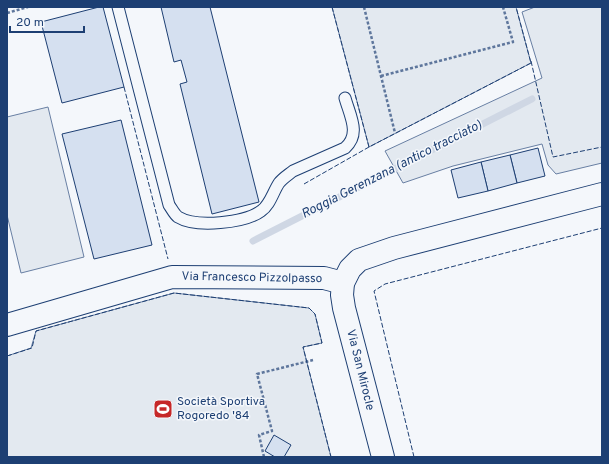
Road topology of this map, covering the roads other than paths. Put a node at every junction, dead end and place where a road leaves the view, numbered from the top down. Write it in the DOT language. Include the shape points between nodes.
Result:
graph roads {
  1 [pos="118,7"];
  2 [pos="345,98"];
  3 [pos="602,194"];
  4 [pos="343,283"];
  5 [pos="7,325"];
  6 [pos="383,457"];
  1 -- 2 [label="lane" via="170,205 180,218 221,223 250,217 261,211 286,176 350,144 354,134"];
  3 -- 4 [label="street" via="378,252 359,260 350,269"];
  4 -- 5 [label="street, Via Francesco Pizzolpasso" via="324,278 172,277"];
  4 -- 6 [label="street, Via San Mirocle" via="344,308"];
}
